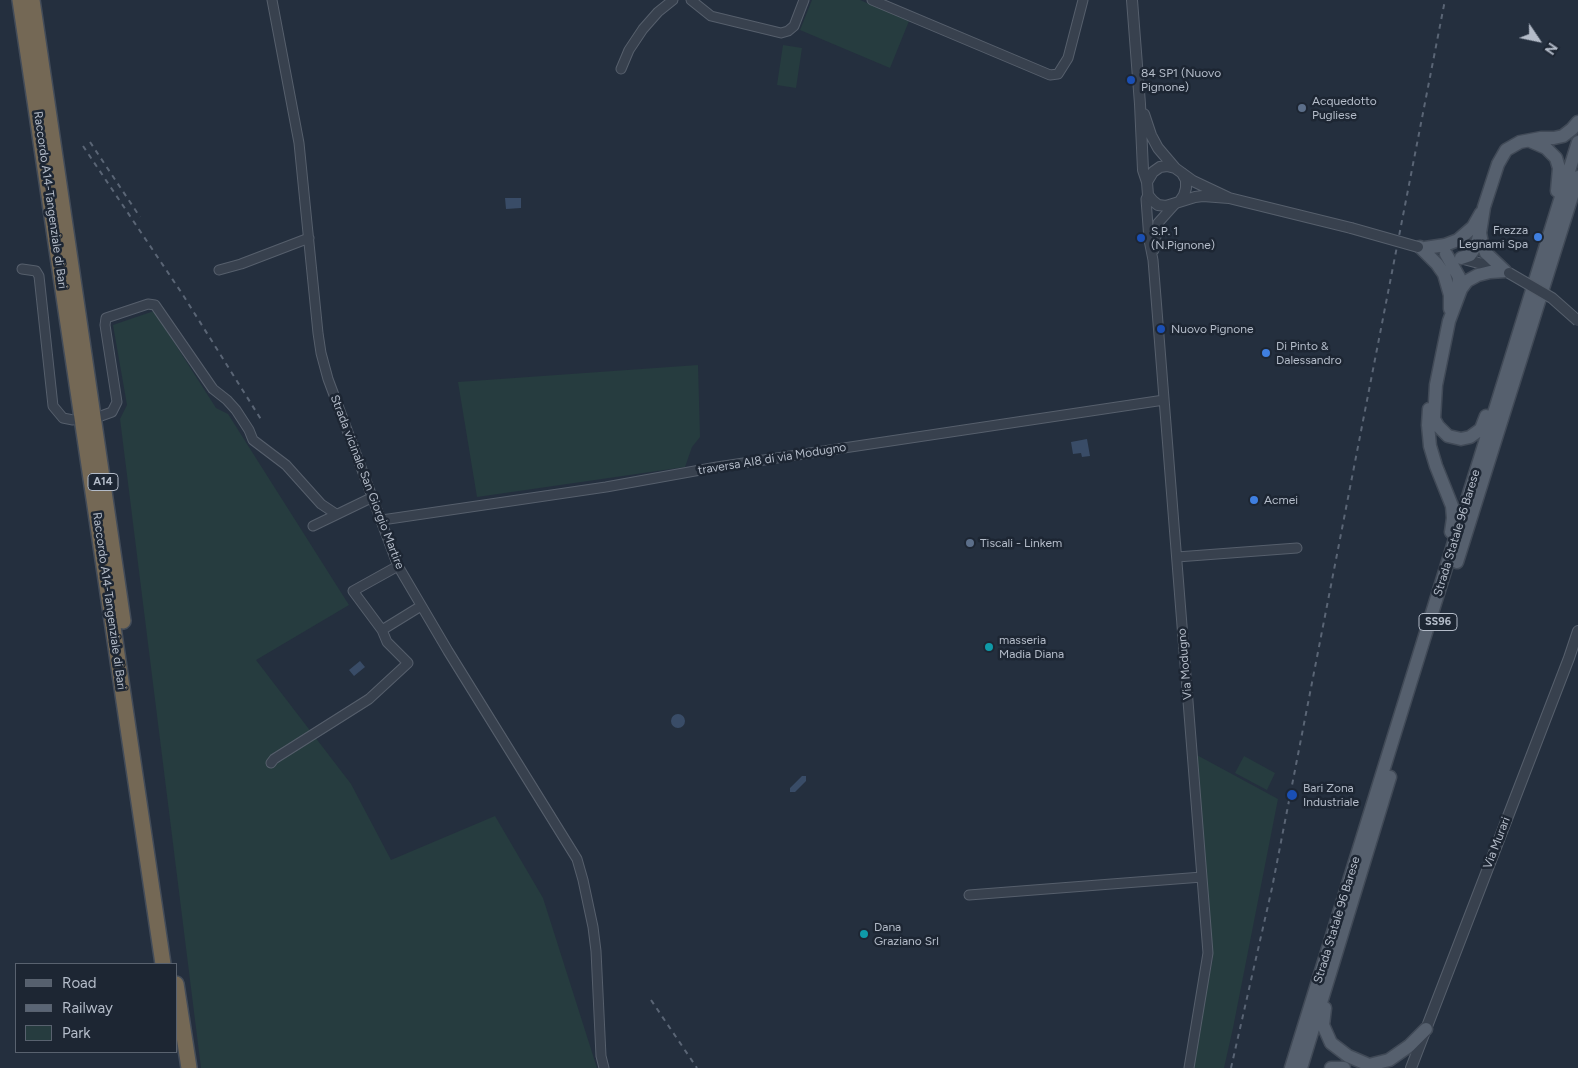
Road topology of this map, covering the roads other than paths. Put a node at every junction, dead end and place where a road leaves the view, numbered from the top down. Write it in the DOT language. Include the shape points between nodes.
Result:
graph roads {
  1 [pos="20,0"];
  2 [pos="32,0"];
  3 [pos="272,0"];
  4 [pos="673,0"];
  5 [pos="691,0"];
  6 [pos="804,0"];
  7 [pos="872,0"];
  8 [pos="1083,0"];
  9 [pos="1132,0"];
  10 [pos="621,69"];
  11 [pos="1140,104"];
  12 [pos="1578,122"];
  13 [pos="1528,140"];
  14 [pos="1578,142"];
  15 [pos="1179,171"];
  16 [pos="1578,177"];
  17 [pos="1147,182"];
  18 [pos="1148,195"];
  19 [pos="1229,198"];
  20 [pos="1177,203"];
  21 [pos="1484,207"];
  22 [pos="1480,233"];
  23 [pos="309,238"];
  24 [pos="1421,247"];
  25 [pos="1446,254"];
  26 [pos="1461,258"];
  27 [pos="1153,260"];
  28 [pos="22,269"];
  29 [pos="219,270"];
  30 [pos="1507,272"];
  31 [pos="1537,275"];
  32 [pos="1458,294"];
  33 [pos="1578,321"];
  34 [pos="1449,322"];
  35 [pos="1514,347"];
  36 [pos="1436,385"];
  37 [pos="1164,400"];
  38 [pos="101,416"];
  39 [pos="73,420"];
  40 [pos="372,496"];
  41 [pos="336,514"];
  42 [pos="382,520"];
  43 [pos="313,526"];
  44 [pos="1296,548"];
  45 [pos="1177,557"];
  46 [pos="398,566"];
  47 [pos="1437,596"];
  48 [pos="420,606"];
  49 [pos="382,630"];
  50 [pos="1578,631"];
  51 [pos="1578,643"];
  52 [pos="1569,658"];
  53 [pos="270,763"];
  54 [pos="1202,877"];
  55 [pos="969,895"];
  56 [pos="1347,918"];
  57 [pos="163,963"];
  58 [pos="173,963"];
  59 [pos="178,997"];
  60 [pos="1426,1029"];
  61 [pos="176,1053"];
  62 [pos="1371,1066"];
  63 [pos="178,1068"];
  64 [pos="189,1068"];
  65 [pos="604,1068"];
  66 [pos="1189,1068"];
  67 [pos="1292,1068"];
  68 [pos="1301,1068"];
  69 [pos="1331,1068"];
  70 [pos="1344,1068"];
  71 [pos="1411,1068"];
  1 -- 57 [label="highway, Raccordo A14-Tangenziale di Bari / A14"];
  2 -- 58 [label="highway, Raccordo A14-Tangenziale di Bari / A14"];
  3 -- 23 [label="street, Strada vicinale San Giorgio Martire" via="299,143"];
  4 -- 10 [label="street" via="643,29"];
  5 -- 6 [label="street" via="711,16 780,33 788,32 794,26"];
  7 -- 8 [label="street" via="1050,75 1058,74 1070,52"];
  9 -- 11 [label="street"];
  11 -- 15 [label="street" via="1151,135 1166,159"];
  11 -- 17 [label="street"];
  12 -- 13 [label="main road" via="1563,136"];
  13 -- 21 [label="main road" via="1516,143 1503,154"];
  13 -- 31 [label="main road" via="1550,151 1559,168"];
  14 -- 31 [label="main road, Strada Statale 96 Barese / SS96"];
  15 -- 17 [label="street" via="1160,167"];
  15 -- 19 [label="street"];
  15 -- 20 [label="street" via="1186,180 1186,188"];
  16 -- 56 [label="main road, Strada Statale 96 Barese / SS96"];
  17 -- 18 [label="street"];
  18 -- 20 [label="street" via="1158,204"];
  18 -- 27 [label="street, Via Modugno"];
  19 -- 20 [label="street" via="1203,196"];
  19 -- 24 [label="street, bridge"];
  20 -- 27 [label="street, Via Modugno" via="1158,223"];
  21 -- 22 [label="main road"];
  21 -- 24 [label="main road" via="1473,227 1463,236 1445,245"];
  22 -- 26 [label="main road" via="1473,251"];
  22 -- 30 [label="main road" via="1486,253"];
  23 -- 29 [label="street"];
  23 -- 40 [label="street, Strada vicinale San Giorgio Martire" via="321,353 336,403"];
  24 -- 25 [label="street"];
  24 -- 34 [label="main road" via="1447,280"];
  25 -- 26 [label="street"];
  25 -- 32 [label="main road" via="1459,277"];
  26 -- 30 [label="street"];
  27 -- 37 [label="street, Via Modugno"];
  28 -- 39 [label="street" via="36,271 39,276 53,406 63,418"];
  30 -- 32 [label="main road" via="1478,275 1467,281"];
  30 -- 33 [label="street, bridge" via="1552,298"];
  31 -- 35 [label="main road, Strada Statale 96 Barese / SS96"];
  32 -- 34 [label="main road"];
  34 -- 36 [label="main road"];
  35 -- 36 [label="main road" via="1498,380 1483,425 1470,437 1452,437 1438,426 1434,413"];
  35 -- 47 [label="main road, Strada Statale 96 Barese / SS96"];
  36 -- 47 [label="main road" via="1428,433 1453,518 1436,579"];
  37 -- 42 [label="street, traversa AI8 di via Modugno"];
  37 -- 45 [label="street, Via Modugno"];
  38 -- 41 [label="street" via="112,412 117,402 106,318 148,304 155,305 213,389 236,410 256,443 286,465 321,504"];
  40 -- 41 [label="street"];
  40 -- 42 [label="street, Strada vicinale San Giorgio Martire"];
  41 -- 43 [label="street"];
  42 -- 46 [label="street, Strada vicinale San Giorgio Martire"];
  44 -- 45 [label="street"];
  45 -- 54 [label="street, Via Modugno"];
  46 -- 48 [label="street, Strada vicinale San Giorgio Martire"];
  46 -- 49 [label="street" via="353,591"];
  47 -- 67 [label="main road, Strada Statale 96 Barese / SS96"];
  48 -- 49 [label="street"];
  48 -- 65 [label="street, Strada vicinale San Giorgio Martire" via="577,859 593,927"];
  49 -- 53 [label="street" via="391,647 408,663 369,699"];
  50 -- 52 [label="street, Via Murari"];
  51 -- 52 [label="street, Via Murari"];
  52 -- 60 [label="street, Via Murari"];
  54 -- 55 [label="street"];
  54 -- 66 [label="street, Via Modugno" via="1208,958"];
  56 -- 62 [label="main road" via="1342,952 1323,1014 1323,1025 1331,1043"];
  56 -- 68 [label="main road, Strada Statale 96 Barese / SS96"];
  59 -- 64 [label="highway"];
  60 -- 62 [label="main road" via="1389,1060"];
  60 -- 71 [label="street, Via Murari"];
  61 -- 63 [label="highway"];
  69 -- 70 [label="main road"];
}
